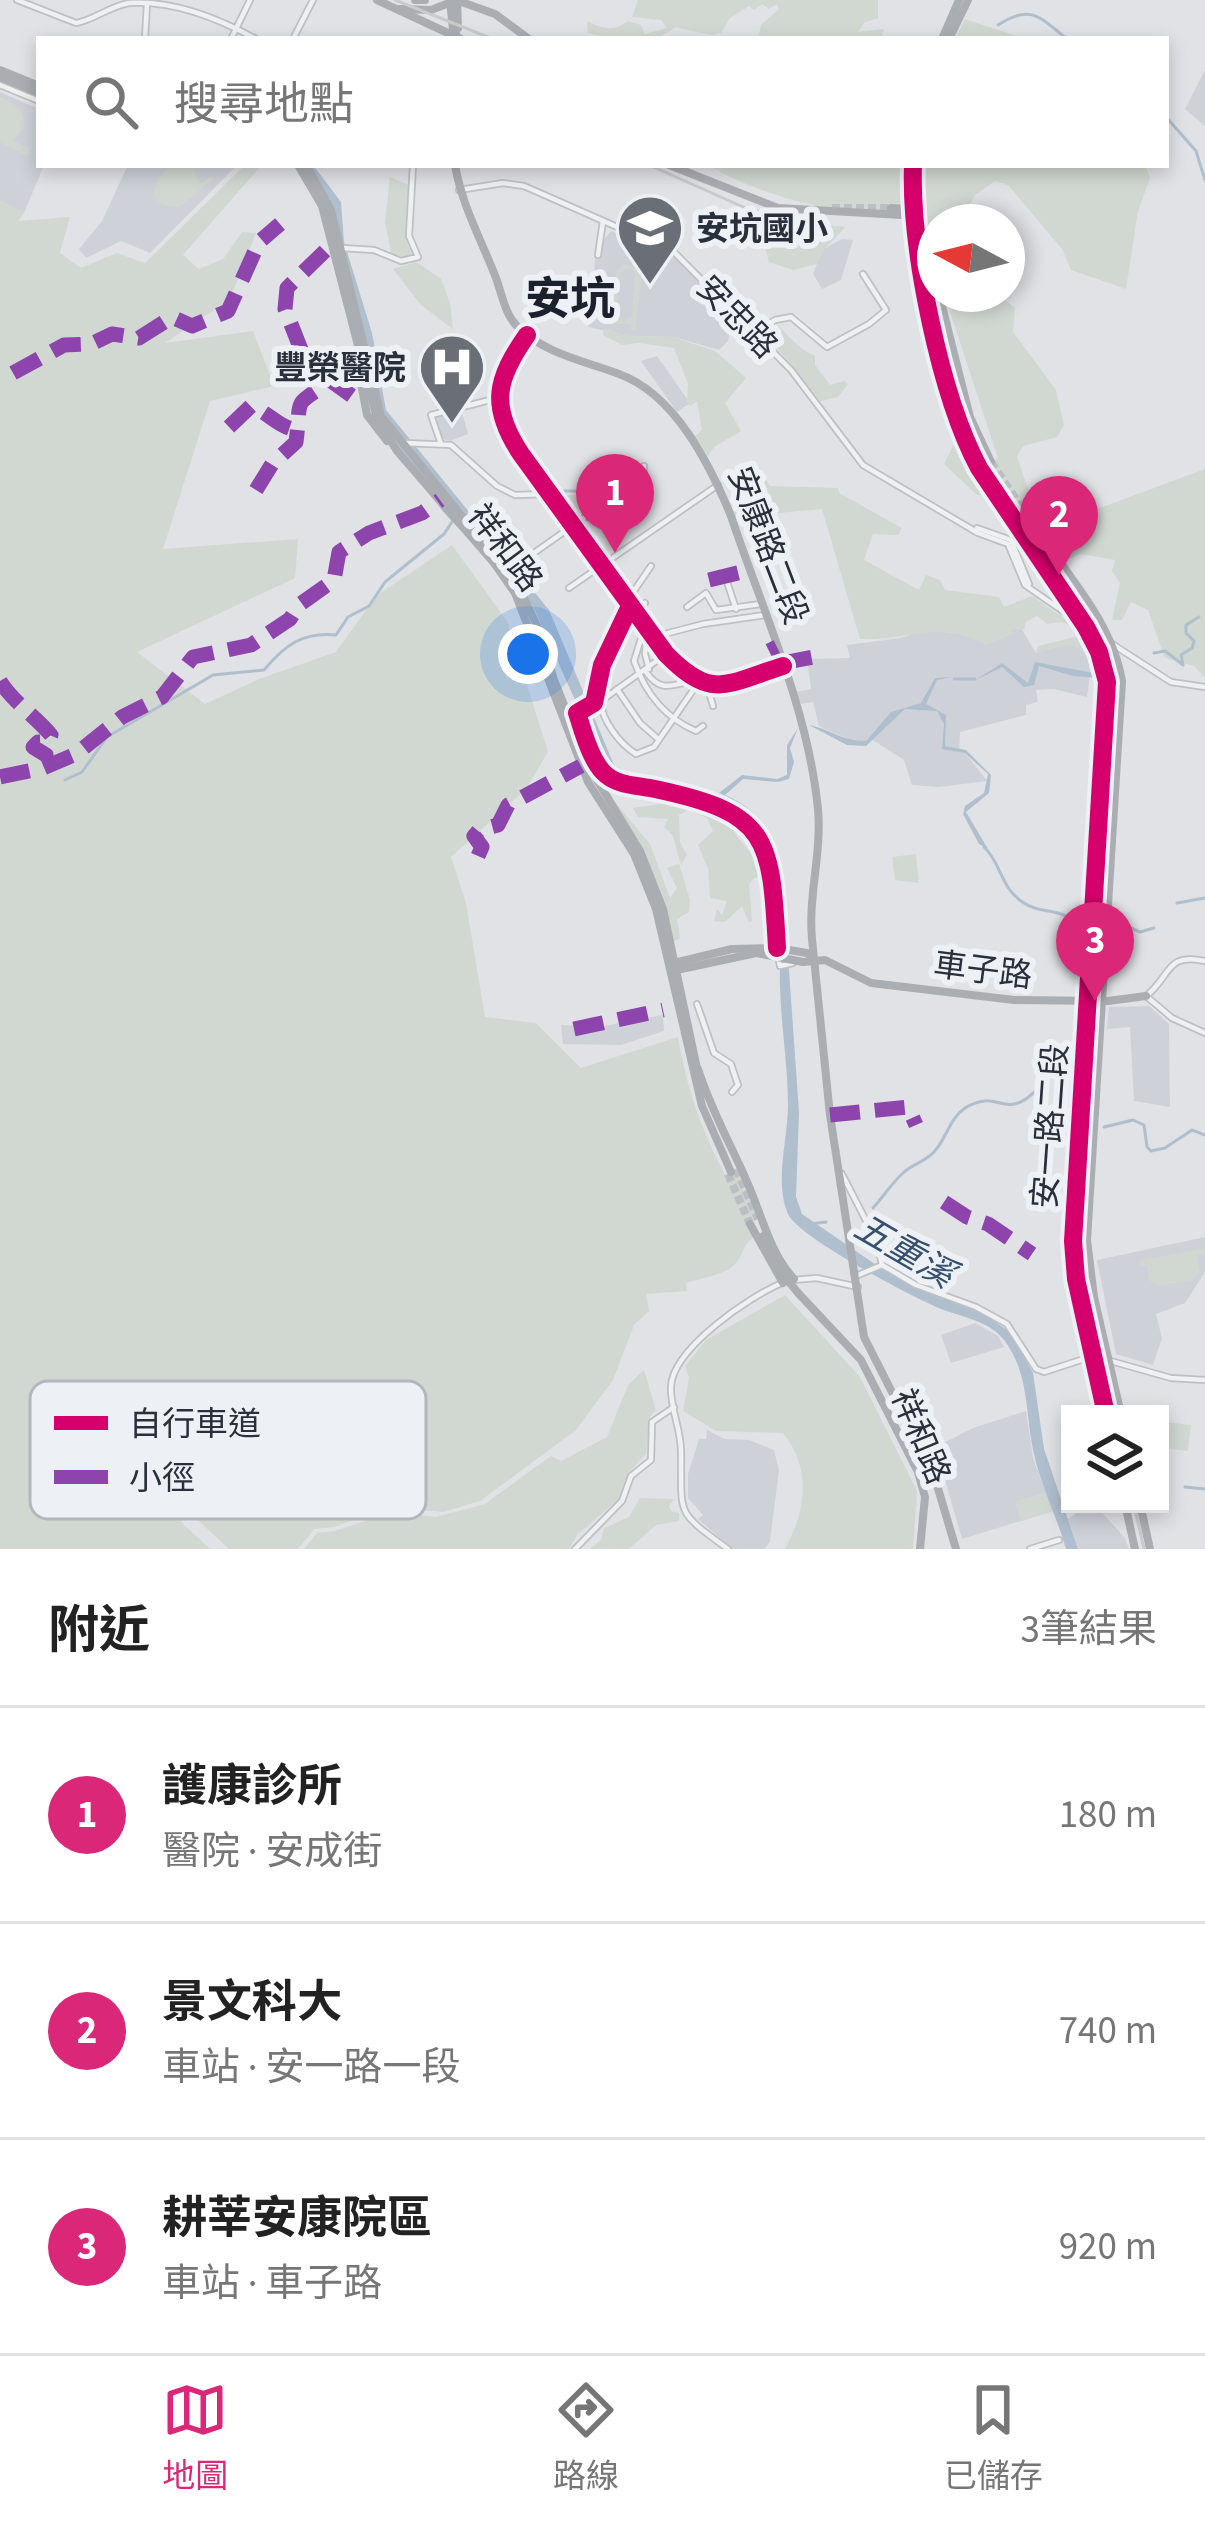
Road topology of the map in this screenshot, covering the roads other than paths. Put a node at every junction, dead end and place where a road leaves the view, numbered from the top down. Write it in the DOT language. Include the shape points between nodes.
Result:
graph roads {
  1 [pos="17,0"];
  2 [pos="250,0"];
  3 [pos="313,0"];
  4 [pos="377,0"];
  5 [pos="415,0"];
  6 [pos="425,0"];
  7 [pos="959,0"];
  8 [pos="968,0"];
  9 [pos="453,1"];
  10 [pos="147,3"];
  11 [pos="396,8"];
  12 [pos="236,28"];
  13 [pos="145,36"];
  14 [pos="232,36"];
  15 [pos="251,36"];
  16 [pos="295,36"];
  17 [pos="453,36"];
  18 [pos="457,36"];
  19 [pos="525,36"];
  20 [pos="947,36"];
  21 [pos="948,36"];
  22 [pos="0,77"];
  23 [pos="36,92"];
  24 [pos="304,168"];
  25 [pos="412,168"];
  26 [pos="455,168"];
  27 [pos="676,168"];
  28 [pos="686,168"];
  29 [pos="916,168"];
  30 [pos="459,190"];
  31 [pos="814,207"];
  32 [pos="798,208"];
  33 [pos="891,208"];
  34 [pos="917,212"];
  35 [pos="603,220"];
  36 [pos="333,249"];
  37 [pos="598,254"];
  38 [pos="863,274"];
  39 [pos="930,312"];
  40 [pos="944,312"];
  41 [pos="755,333"];
  42 [pos="527,335"];
  43 [pos="498,398"];
  44 [pos="441,444"];
  45 [pos="400,447"];
  46 [pos="991,462"];
  47 [pos="644,466"];
  48 [pos="979,468"];
  49 [pos="718,485"];
  50 [pos="550,494"];
  51 [pos="573,525"];
  52 [pos="1043,539"];
  53 [pos="1032,547"];
  54 [pos="534,553"];
  55 [pos="602,566"];
  56 [pos="651,566"];
  57 [pos="726,579"];
  58 [pos="569,588"];
  59 [pos="645,603"];
  60 [pos="761,604"];
  61 [pos="631,606"];
  62 [pos="687,607"];
  63 [pos="736,609"];
  64 [pos="765,615"];
  65 [pos="1086,627"];
  66 [pos="648,631"];
  67 [pos="1112,645"];
  68 [pos="666,654"];
  69 [pos="783,666"];
  70 [pos="645,672"];
  71 [pos="696,682"];
  72 [pos="707,685"];
  73 [pos="1205,687"];
  74 [pos="617,689"];
  75 [pos="713,706"];
  76 [pos="672,717"];
  77 [pos="704,727"];
  78 [pos="657,738"];
  79 [pos="778,952"];
  80 [pos="814,960"];
  81 [pos="1205,961"];
  82 [pos="673,967"];
  83 [pos="1146,996"];
  84 [pos="1102,1000"];
  85 [pos="1087,1001"];
  86 [pos="697,1004"];
  87 [pos="1205,1033"];
  88 [pos="696,1062"];
  89 [pos="731,1092"];
  90 [pos="839,1169"];
  91 [pos="883,1265"];
  92 [pos="794,1279"];
  93 [pos="857,1281"];
  94 [pos="783,1283"];
  95 [pos="1093,1357"];
  96 [pos="1109,1360"];
  97 [pos="1205,1380"];
  98 [pos="1104,1405"];
  99 [pos="1119,1405"];
  100 [pos="674,1407"];
  101 [pos="1127,1513"];
  102 [pos="1142,1513"];
  103 [pos="1059,1540"];
  104 [pos="575,1549"];
  105 [pos="728,1549"];
  106 [pos="920,1549"];
  107 [pos="956,1549"];
  108 [pos="1030,1549"];
  109 [pos="1135,1549"];
  110 [pos="1150,1549"];
  1 -- 10 [label="street" via="76,23"];
  2 -- 12 [label="street"];
  3 -- 16 [label="street"];
  4 -- 11 [label="main road"];
  5 -- 6 [label="main road"];
  7 -- 20 [label="main road"];
  8 -- 21 [label="main road"];
  9 -- 11 [label="main road" via="423,11"];
  9 -- 18 [label="main road"];
  9 -- 19 [label="main road" via="495,14"];
  10 -- 12 [label="street"];
  10 -- 13 [label="street"];
  11 -- 17 [label="main road"];
  12 -- 14 [label="street"];
  12 -- 15 [label="street"];
  22 -- 23 [label="main road"];
  24 -- 36 [label="main road, 祥和路" via="331,210"];
  25 -- 36 [label="street" via="409,236 418,257"];
  26 -- 30 [label="main road"];
  27 -- 32 [label="main road" via="751,201"];
  28 -- 32 [label="main road"];
  29 -- 34 [label="main road"];
  30 -- 35 [label="street, 安忠路" via="524,186"];
  30 -- 42 [label="main road" via="512,321"];
  31 -- 32 [label="main road"];
  32 -- 34 [label="main road"];
  33 -- 34 [label="main road"];
  35 -- 37 [label="street"];
  35 -- 41 [label="street, 安忠路" via="674,252"];
  36 -- 45 [label="main road, 祥和路" via="381,416"];
  36 -- 45 [label="main road, 祥和路" via="367,415"];
  38 -- 41 [label="street" via="886,310 827,347 791,317"];
  39 -- 48 [label="main road"];
  40 -- 46 [label="main road" via="970,417"];
  41 -- 65 [label="street, 安忠路" via="863,465 1008,544 1022,580"];
  42 -- 43 [label="street" via="506,365"];
  42 -- 49 [label="main road, 安康路二段" via="652,393"];
  43 -- 44 [label="street" via="431,415"];
  43 -- 50 [label="street" via="514,443"];
  44 -- 45 [label="street"];
  44 -- 50 [label="street" via="515,495"];
  45 -- 82 [label="main road, 祥和路" via="530,608 590,767 640,851 663,909"];
  47 -- 51 [label="street" via="643,476"];
  49 -- 55 [label="street"];
  49 -- 60 [label="main road, 安康路二段"];
  50 -- 51 [label="street"];
  51 -- 54 [label="street"];
  51 -- 55 [label="street"];
  52 -- 67 [label="main road"];
  53 -- 65 [label="main road, 安一路二段"];
  55 -- 58 [label="street"];
  55 -- 61 [label="street"];
  56 -- 61 [label="street"];
  57 -- 63 [label="street"];
  59 -- 61 [label="street"];
  60 -- 63 [label="street"];
  60 -- 64 [label="main road, 安康路二段"];
  61 -- 66 [label="street"];
  61 -- 79 [label="street" via="590,707 577,715 595,758 607,776 703,799 749,826 767,858"];
  62 -- 63 [label="street" via="706,593 716,610"];
  64 -- 66 [label="street"];
  64 -- 69 [label="main road, 安康路二段"];
  65 -- 67 [label="street, 安忠路"];
  65 -- 85 [label="main road, 安一路二段" via="1108,696"];
  66 -- 68 [label="street"];
  66 -- 70 [label="street"];
  66 -- 70 [label="street" via="634,661"];
  67 -- 73 [label="street, 安忠路" via="1171,682"];
  67 -- 84 [label="main road, 安一路二段" via="1123,696"];
  68 -- 70 [label="street"];
  68 -- 71 [label="street"];
  69 -- 72 [label="street"];
  69 -- 80 [label="main road, 安康路二段" via="818,805"];
  70 -- 71 [label="street" via="659,687"];
  70 -- 74 [label="street"];
  70 -- 76 [label="street" via="656,702"];
  71 -- 72 [label="street"];
  71 -- 76 [label="street"];
  72 -- 75 [label="street"];
  74 -- 78 [label="street"];
  74 -- 78 [label="street" via="601,710 627,748 639,754"];
  76 -- 77 [label="street" via="691,730"];
  76 -- 78 [label="street"];
  79 -- 80 [label="main road, 車子路"];
  79 -- 80 [label="main road, 車子路"];
  79 -- 82 [label="main road, 車子路" via="732,949"];
  80 -- 85 [label="main road, 車子路" via="871,982"];
  80 -- 90 [label="main road, 安康路二段"];
  81 -- 83 [label="street" via="1173,963"];
  82 -- 88 [label="main road, 祥和路"];
  82 -- 88 [label="main road, 祥和路" via="699,1109 732,1172"];
  83 -- 84 [label="main road, 車子路"];
  83 -- 87 [label="street"];
  84 -- 85 [label="main road, 車子路"];
  84 -- 96 [label="main road, 安一路二段" via="1087,1240"];
  85 -- 95 [label="main road, 安一路二段" via="1072,1241"];
  86 -- 89 [label="street" via="715,1053 731,1064 738,1083"];
  88 -- 92 [label="main road" via="777,1258"];
  90 -- 91 [label="street"];
  90 -- 93 [label="main road, 安康路二段"];
  91 -- 93 [label="street"];
  91 -- 95 [label="street" via="1006,1324 1036,1369"];
  92 -- 93 [label="street"];
  92 -- 94 [label="street"];
  93 -- 107 [label="main road, 安康路二段" via="866,1345 934,1475"];
  94 -- 100 [label="street" via="702,1335 673,1376"];
  94 -- 106 [label="main road, 祥和路, bridge" via="754,1221 779,1270 870,1376 921,1478"];
  95 -- 96 [label="street"];
  95 -- 98 [label="main road, 安一路二段"];
  96 -- 97 [label="street"];
  96 -- 99 [label="main road, 安一路二段"];
  100 -- 104 [label="street" via="652,1422 650,1460 631,1476 622,1501"];
  100 -- 105 [label="street" via="684,1510"];
  101 -- 109 [label="main road"];
  102 -- 110 [label="main road"];
  103 -- 108 [label="street"];
}
